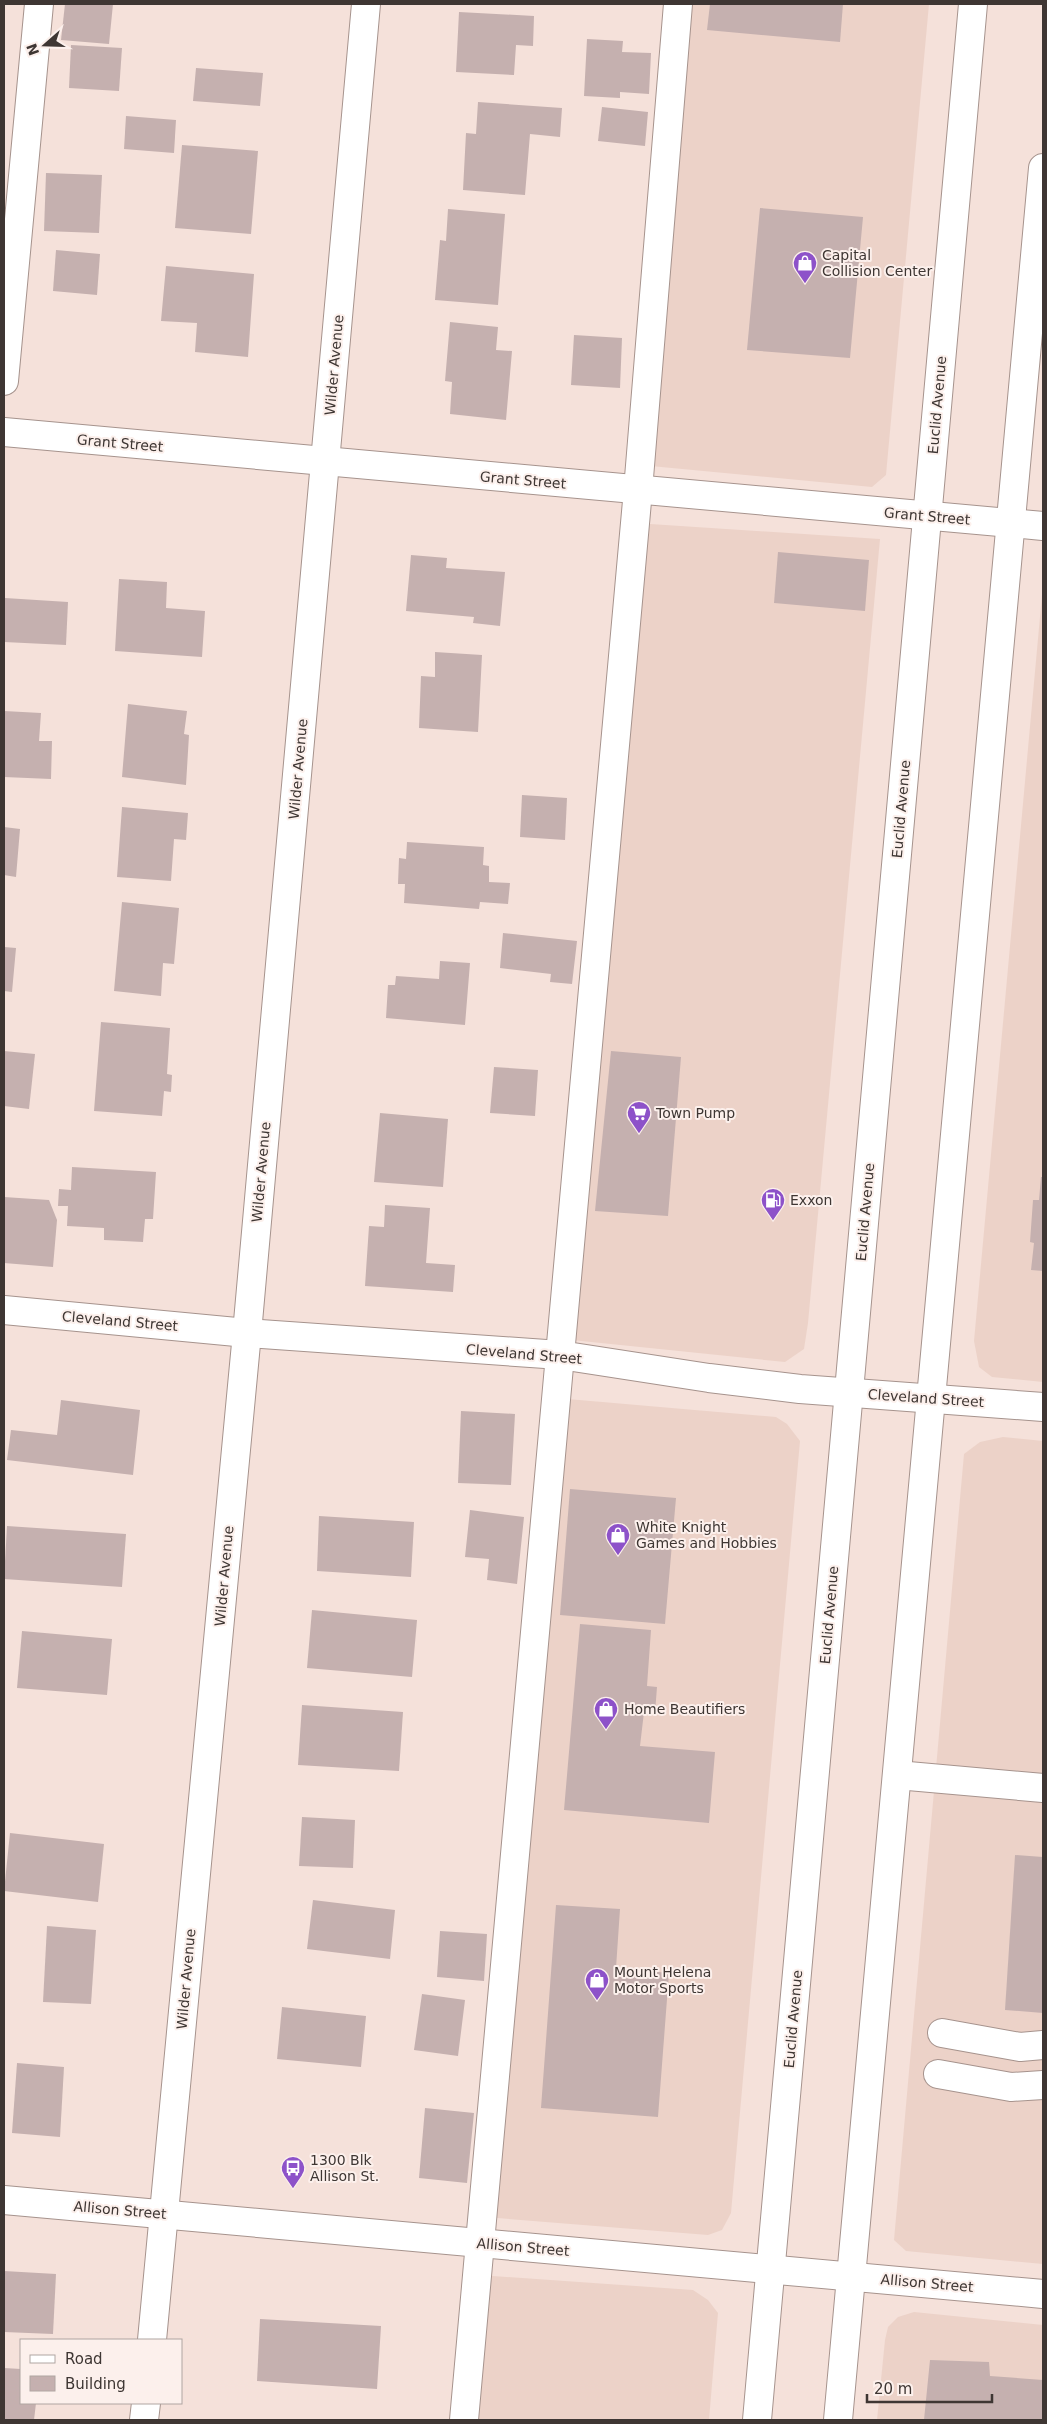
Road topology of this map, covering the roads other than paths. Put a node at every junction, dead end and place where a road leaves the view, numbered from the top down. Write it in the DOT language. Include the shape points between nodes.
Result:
graph roads {
  1 [pos="39,4"];
  2 [pos="366,4"];
  3 [pos="678,4"];
  4 [pos="973,4"];
  5 [pos="1043,168"];
  6 [pos="4,380"];
  7 [pos="4,432"];
  8 [pos="325,461"];
  9 [pos="638,490"];
  10 [pos="928,517"];
  11 [pos="1011,524"];
  12 [pos="1043,526"];
  13 [pos="4,1310"];
  14 [pos="247,1333"];
  15 [pos="560,1355"];
  16 [pos="849,1392"];
  17 [pos="932,1398"];
  18 [pos="1043,1406"];
  19 [pos="896,1775"];
  20 [pos="1043,1788"];
  21 [pos="942,2033"];
  22 [pos="1043,2045"];
  23 [pos="938,2074"];
  24 [pos="1043,2085"];
  25 [pos="4,2200"];
  26 [pos="163,2214"];
  27 [pos="482,2243"];
  28 [pos="771,2269"];
  29 [pos="851,2276"];
  30 [pos="1043,2294"];
  31 [pos="152,2339"];
  32 [pos="146,2404"];
  33 [pos="144,2420"];
  34 [pos="464,2420"];
  35 [pos="757,2420"];
  36 [pos="838,2420"];
  1 -- 6 [label="main road"];
  2 -- 8 [label="main road, Wilder Avenue"];
  3 -- 9 [label="main road"];
  4 -- 10 [label="main road, Euclid Avenue"];
  5 -- 11 [label="main road"];
  7 -- 8 [label="main road, Grant Street"];
  8 -- 9 [label="main road, Grant Street"];
  8 -- 14 [label="main road, Wilder Avenue"];
  9 -- 10 [label="main road, Grant Street"];
  9 -- 15 [label="main road"];
  10 -- 11 [label="main road, Grant Street"];
  10 -- 16 [label="main road, Euclid Avenue"];
  11 -- 12 [label="main road, Grant Street"];
  11 -- 17 [label="main road"];
  13 -- 14 [label="main road, Cleveland Street"];
  14 -- 15 [label="main road, Cleveland Street"];
  14 -- 26 [label="main road, Wilder Avenue"];
  15 -- 16 [label="main road, Cleveland Street" via="709,1378"];
  15 -- 27 [label="main road"];
  16 -- 17 [label="main road, Cleveland Street"];
  16 -- 28 [label="main road, Euclid Avenue"];
  17 -- 18 [label="main road, Cleveland Street"];
  17 -- 19 [label="main road"];
  19 -- 20 [label="main road"];
  19 -- 29 [label="main road"];
  21 -- 22 [label="main road" via="1020,2047"];
  23 -- 24 [label="main road" via="1011,2087"];
  25 -- 26 [label="main road, Allison Street"];
  26 -- 27 [label="main road, Allison Street"];
  26 -- 31 [label="main road, Wilder Avenue"];
  27 -- 28 [label="main road, Allison Street"];
  27 -- 34 [label="main road"];
  28 -- 29 [label="main road, Allison Street"];
  28 -- 35 [label="main road, Euclid Avenue"];
  29 -- 30 [label="main road, Allison Street"];
  29 -- 36 [label="main road"];
  32 -- 33 [label="main road"];
}
